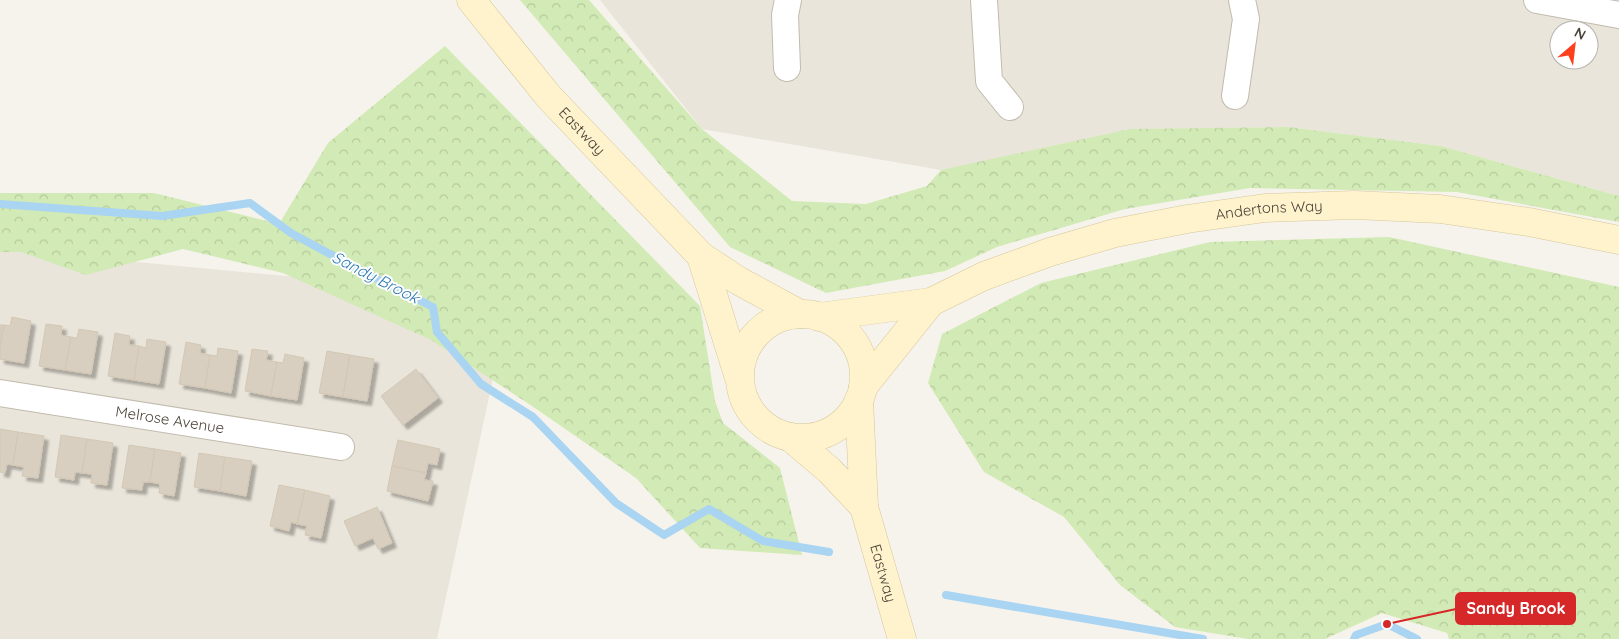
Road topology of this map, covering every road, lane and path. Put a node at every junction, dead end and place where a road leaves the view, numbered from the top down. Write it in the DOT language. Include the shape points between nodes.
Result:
graph roads {
  1 [pos="471,0"];
  2 [pos="788,0"];
  3 [pos="984,0"];
  4 [pos="1242,0"];
  5 [pos="1537,0"];
  6 [pos="1619,15"];
  7 [pos="787,68"];
  8 [pos="1235,96"];
  9 [pos="1010,107"];
  10 [pos="1619,240"];
  11 [pos="701,256"];
  12 [pos="931,302"];
  13 [pos="809,315"];
  14 [pos="740,381"];
  15 [pos="0,393"];
  16 [pos="861,393"];
  17 [pos="790,437"];
  18 [pos="341,447"];
  19 [pos="864,507"];
  20 [pos="902,639"];
  1 -- 11 [label="main road, Eastway" via="549,97"];
  2 -- 7 [label="street" via="785,15"];
  3 -- 9 [label="street" via="989,80"];
  4 -- 8 [label="street" via="1246,19"];
  5 -- 6 [label="street"];
  10 -- 12 [label="main road, Andertons Way" via="1440,209 1355,204 1265,208 1186,219 1050,252 984,276"];
  11 -- 13 [label="main road, Eastway" via="740,281"];
  11 -- 14 [label="main road, Eastway"];
  12 -- 13 [label="main road, Andertons Way"];
  12 -- 16 [label="main road, Andertons Way"];
  13 -- 14 [label="main road" via="780,318 763,328 750,343 742,361"];
  13 -- 16 [label="main road" via="835,324 849,336 859,351 863,369"];
  14 -- 17 [label="main road" via="745,400 756,418 771,430"];
  15 -- 18 [label="street, Melrose Avenue"];
  16 -- 17 [label="main road" via="848,418 832,431 811,438"];
  16 -- 19 [label="main road, Eastway"];
  17 -- 19 [label="main road, Eastway" via="829,470"];
  19 -- 20 [label="main road, Eastway"];
}
